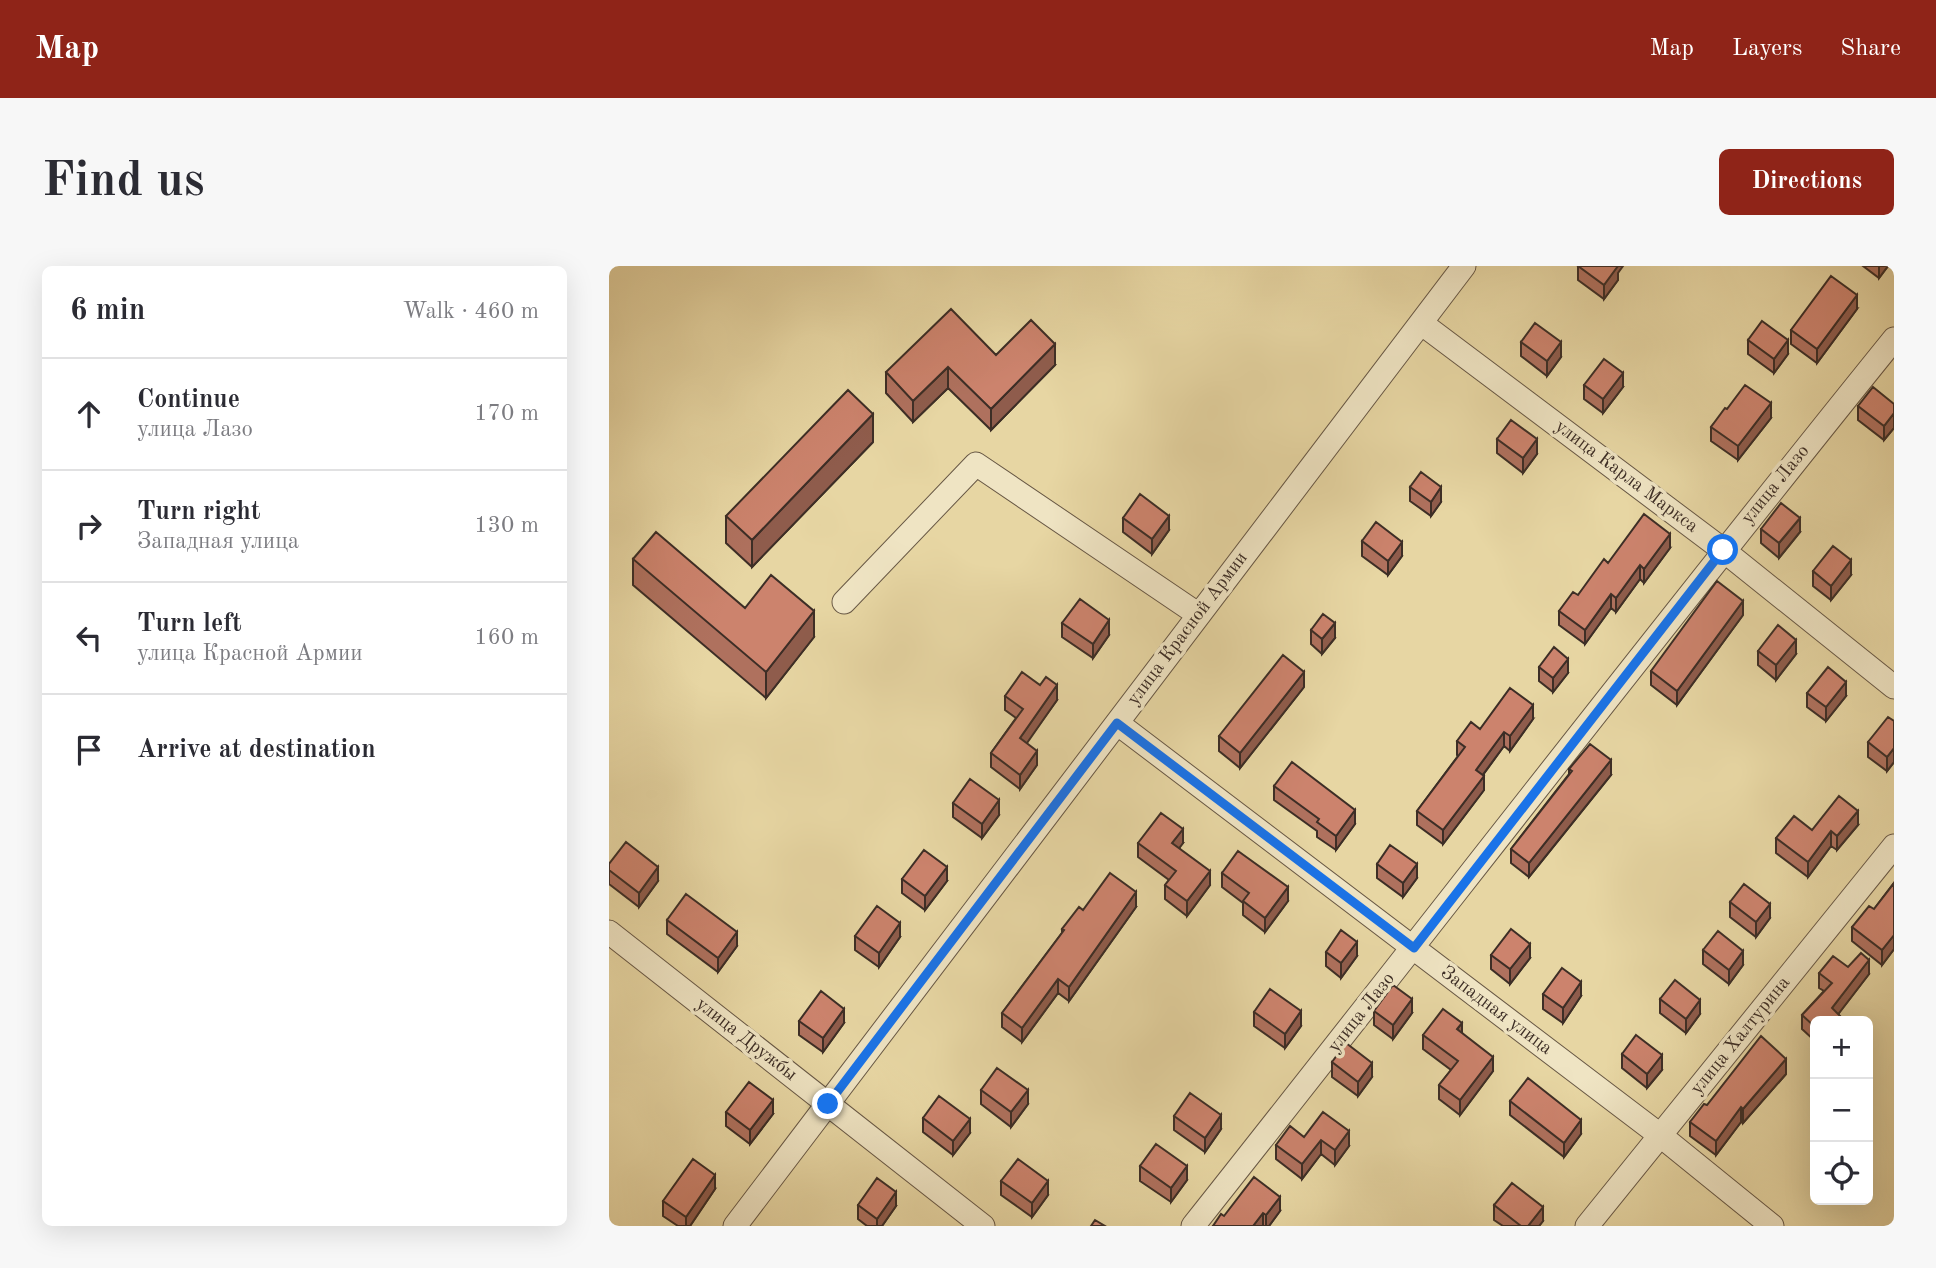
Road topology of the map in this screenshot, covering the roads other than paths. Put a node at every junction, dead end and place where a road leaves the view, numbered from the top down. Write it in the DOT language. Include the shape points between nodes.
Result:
graph roads {
  1 [pos="1464,266"];
  2 [pos="1422,323"];
  3 [pos="1894,339"];
  4 [pos="1723,550"];
  5 [pos="844,602"];
  6 [pos="1199,614"];
  7 [pos="1894,687"];
  8 [pos="1117,723"];
  9 [pos="1894,846"];
  10 [pos="609,932"];
  11 [pos="1414,948"];
  12 [pos="828,1104"];
  13 [pos="1661,1136"];
  14 [pos="735,1226"];
  15 [pos="983,1226"];
  16 [pos="1193,1226"];
  17 [pos="1587,1226"];
  18 [pos="1772,1226"];
  1 -- 2 [label="street, улица Красной Армии"];
  2 -- 4 [label="street, улица Карла Маркса"];
  2 -- 6 [label="street, улица Красной Армии"];
  3 -- 4 [label="street, улица Лазо"];
  4 -- 7 [label="street, улица Карла Маркса"];
  4 -- 11 [label="street, улица Лазо"];
  5 -- 6 [label="street" via="976,464"];
  6 -- 8 [label="street, улица Красной Армии"];
  8 -- 11 [label="street, Западная улица"];
  8 -- 12 [label="street, улица Красной Армии"];
  9 -- 13 [label="street, улица Халтурина"];
  10 -- 12 [label="street, улица Дружбы"];
  11 -- 13 [label="street, Западная улица"];
  11 -- 16 [label="street, улица Лазо"];
  12 -- 14 [label="street, улица Красной Армии"];
  12 -- 15 [label="street, улица Дружбы"];
  13 -- 17 [label="street, улица Халтурина"];
  13 -- 18 [label="street, Западная улица"];
}
